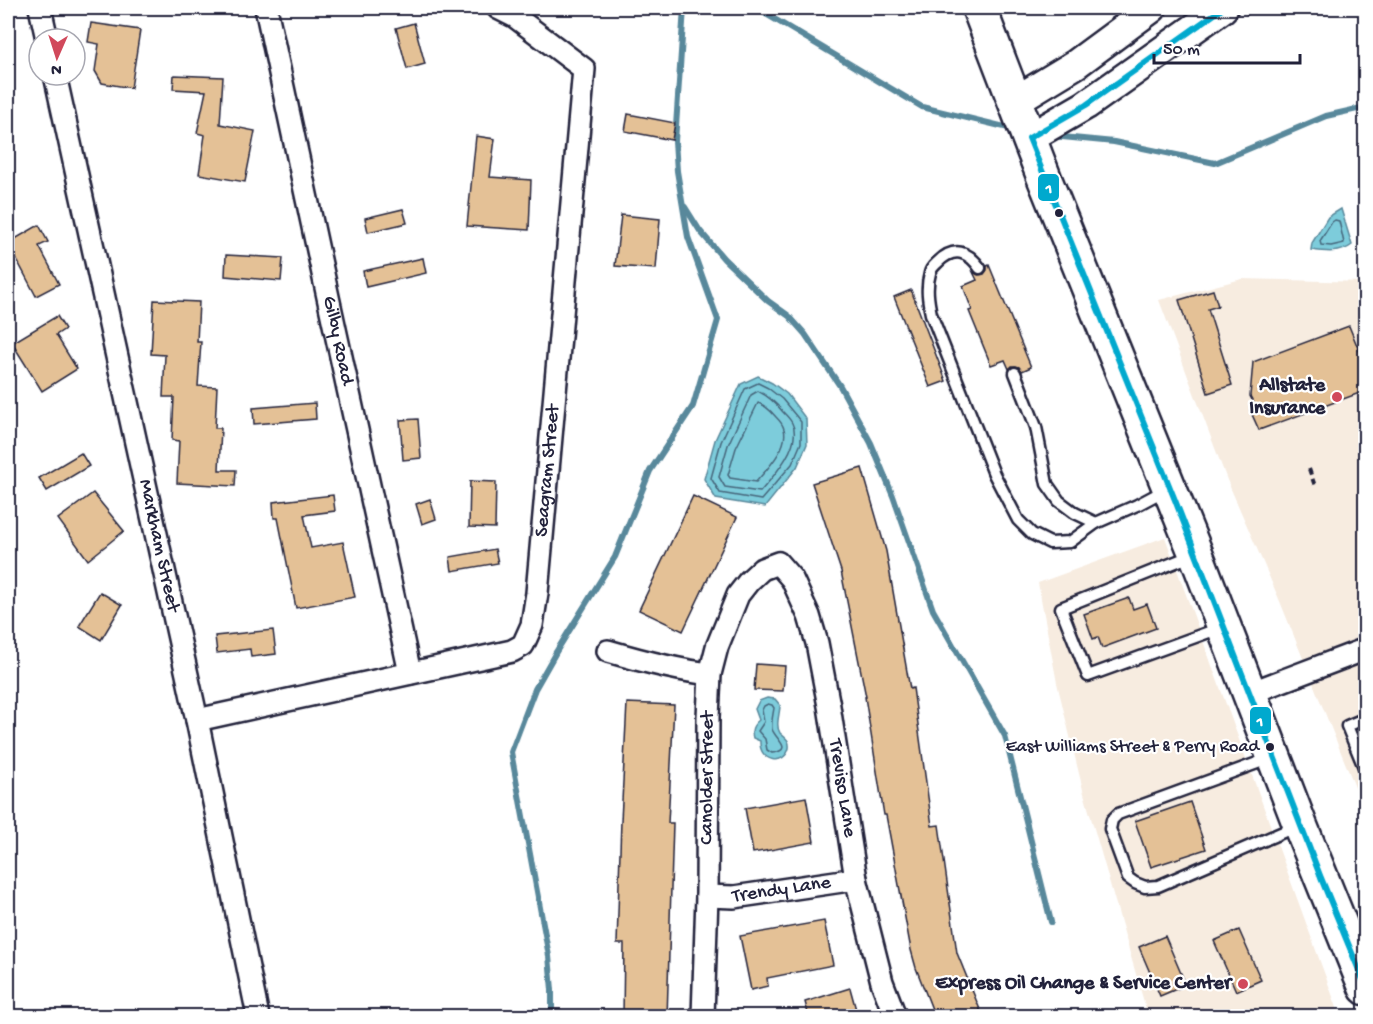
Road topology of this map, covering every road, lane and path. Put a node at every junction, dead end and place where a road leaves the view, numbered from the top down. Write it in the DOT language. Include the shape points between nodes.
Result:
graph roads {
  1 [pos="40,8"];
  2 [pos="266,8"];
  3 [pos="498,8"];
  4 [pos="979,8"];
  5 [pos="1152,8"];
  6 [pos="1223,8"];
  7 [pos="44,27"];
  8 [pos="58,87"];
  9 [pos="1015,101"];
  10 [pos="1029,138"];
  11 [pos="980,268"];
  12 [pos="1016,374"];
  13 [pos="1310,470"];
  14 [pos="1316,486"];
  15 [pos="1170,487"];
  16 [pos="1096,523"];
  17 [pos="1196,554"];
  18 [pos="778,563"];
  19 [pos="1224,626"];
  20 [pos="1365,649"];
  21 [pos="608,651"];
  22 [pos="410,674"];
  23 [pos="711,674"];
  24 [pos="1250,693"];
  25 [pos="1365,718"];
  26 [pos="197,720"];
  27 [pos="1274,757"];
  28 [pos="1365,772"];
  29 [pos="1300,825"];
  30 [pos="856,879"];
  31 [pos="707,896"];
  32 [pos="1365,988"];
  33 [pos="258,1017"];
  34 [pos="704,1017"];
  35 [pos="895,1017"];
  1 -- 7 [label="street"];
  2 -- 22 [label="street, Gilby Road"];
  3 -- 22 [label="street, Seagram Street" via="584,69 537,593 532,625 522,645 512,651"];
  4 -- 9 [label="main road"];
  5 -- 9 [label="main road" via="1076,64"];
  6 -- 10 [label="main road" via="1086,105"];
  8 -- 26 [label="street, Markham Street"];
  9 -- 10 [label="main road"];
  10 -- 15 [label="main road"];
  11 -- 16 [label="lane" via="965,253 945,255 930,270 926,290 931,314 994,474 1018,520 1032,534 1050,543 1070,542"];
  12 -- 16 [label="lane" via="1036,427 1047,484 1059,501"];
  13 -- 14 [label="path"];
  15 -- 16 [label="lane"];
  15 -- 17 [label="main road"];
  17 -- 19 [label="main road"];
  17 -- 19 [label="lane" via="1061,608 1088,676"];
  18 -- 23 [label="street, Canolder Street" via="762,569 738,596 717,647"];
  18 -- 30 [label="street, Treviso Lane" via="792,579 817,643"];
  19 -- 24 [label="main road"];
  20 -- 24 [label="street"];
  21 -- 23 [label="street"];
  22 -- 26 [label="street, Seagram Street"];
  23 -- 31 [label="street, Canolder Street"];
  24 -- 27 [label="main road"];
  25 -- 28 [label="lane" via="1347,726"];
  26 -- 33 [label="street, Markham Street"];
  27 -- 29 [label="main road"];
  27 -- 29 [label="lane" via="1118,814 1110,829 1128,878 1144,887 1158,886"];
  29 -- 32 [label="main road"];
  30 -- 31 [label="street, Trendy Lane" via="734,897"];
  30 -- 35 [label="street, Treviso Lane"];
  31 -- 34 [label="street, Canolder Street"];
}
